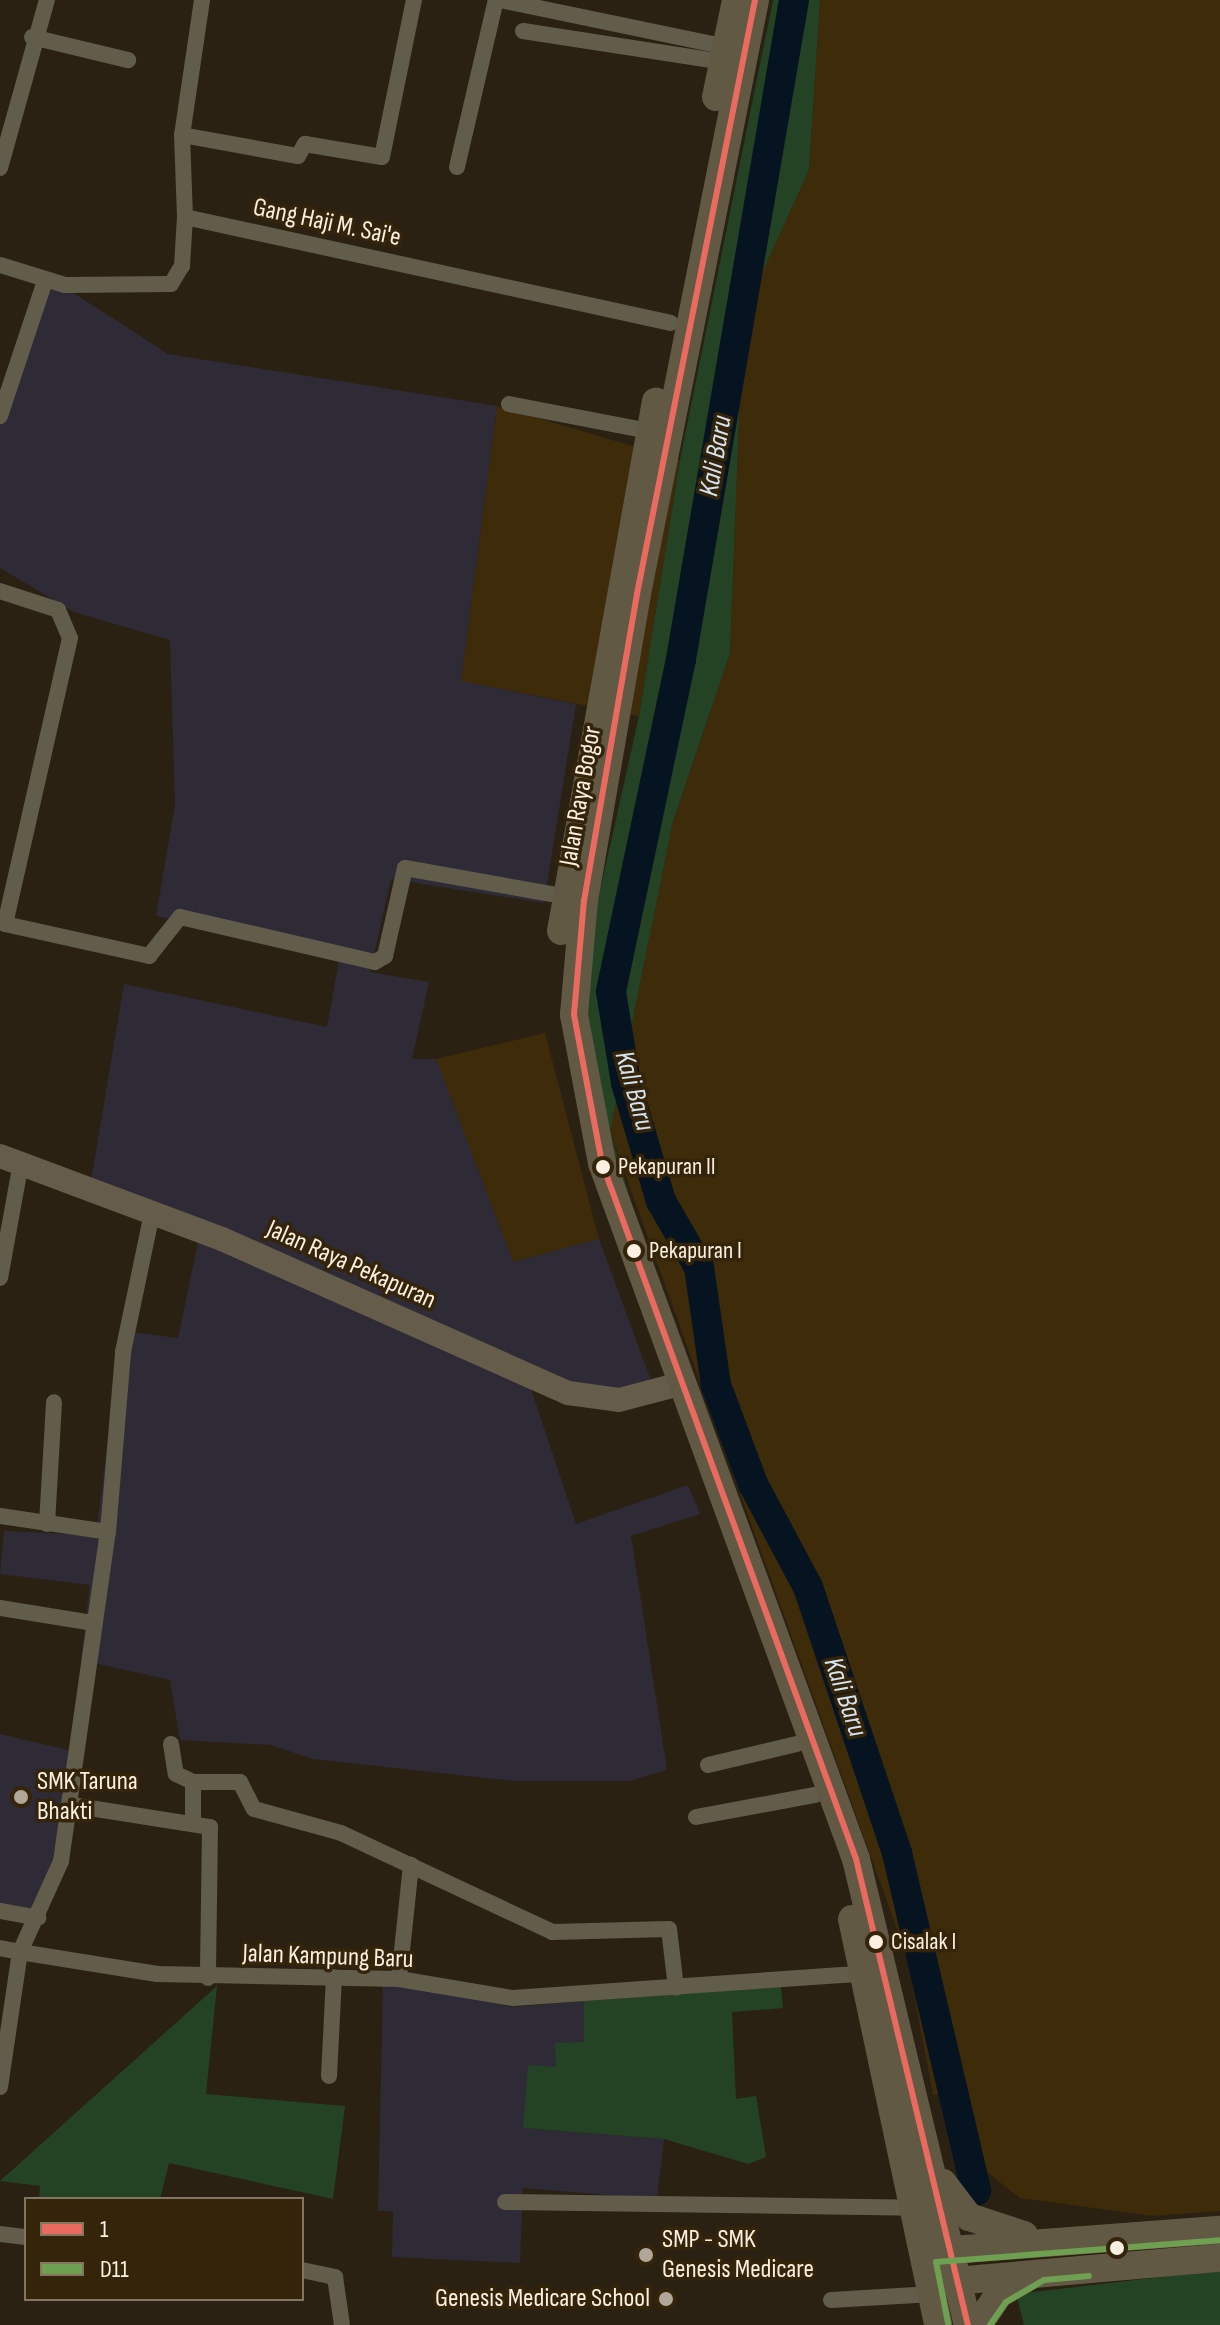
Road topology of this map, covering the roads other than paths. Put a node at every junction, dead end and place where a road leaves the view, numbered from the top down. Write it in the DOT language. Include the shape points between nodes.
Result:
graph roads {
  1 [pos="47,0"];
  2 [pos="202,0"];
  3 [pos="414,0"];
  4 [pos="498,0"];
  5 [pos="736,0"];
  6 [pos="755,0"];
  7 [pos="523,31"];
  8 [pos="32,37"];
  9 [pos="725,54"];
  10 [pos="128,60"];
  11 [pos="182,135"];
  12 [pos="457,167"];
  13 [pos="0,168"];
  14 [pos="185,217"];
  15 [pos="0,265"];
  16 [pos="45,281"];
  17 [pos="671,323"];
  18 [pos="509,404"];
  19 [pos="0,416"];
  20 [pos="649,431"];
  21 [pos="649,484"];
  22 [pos="0,591"];
  23 [pos="7,870"];
  24 [pos="574,898"];
  25 [pos="10,1160"];
  26 [pos="152,1213"];
  27 [pos="0,1278"];
  28 [pos="672,1387"];
  29 [pos="54,1402"];
  30 [pos="0,1516"];
  31 [pos="47,1524"];
  32 [pos="108,1532"];
  33 [pos="0,1608"];
  34 [pos="94,1623"];
  35 [pos="171,1744"];
  36 [pos="797,1744"];
  37 [pos="708,1765"];
  38 [pos="193,1782"];
  39 [pos="815,1795"];
  40 [pos="71,1805"];
  41 [pos="696,1817"];
  42 [pos="193,1819"];
  43 [pos="411,1865"];
  44 [pos="0,1911"];
  45 [pos="38,1918"];
  46 [pos="0,1948"];
  47 [pos="20,1952"];
  48 [pos="867,1973"];
  49 [pos="334,1977"];
  50 [pos="208,1978"];
  51 [pos="399,1979"];
  52 [pos="676,1988"];
  53 [pos="329,2076"];
  54 [pos="0,2087"];
  55 [pos="933,2160"];
  56 [pos="505,2202"];
  57 [pos="916,2208"];
  58 [pos="1220,2230"];
  59 [pos="0,2234"];
  60 [pos="24,2237"];
  61 [pos="1061,2240"];
  62 [pos="953,2249"];
  63 [pos="924,2253"];
  64 [pos="1220,2258"];
  65 [pos="304,2270"];
  66 [pos="1041,2270"];
  67 [pos="959,2279"];
  68 [pos="831,2300"];
  69 [pos="933,2308"];
  70 [pos="342,2325"];
  71 [pos="968,2325"];
  72 [pos="978,2325"];
  1 -- 8 [label="street"];
  2 -- 11 [label="street"];
  3 -- 11 [label="street" via="382,157 305,144 298,156"];
  4 -- 9 [label="street"];
  4 -- 12 [label="street"];
  5 -- 9 [label="highway, Jalan Raya Bogor"];
  6 -- 21 [label="highway, Jalan Raya Bogor"];
  7 -- 9 [label="street"];
  8 -- 10 [label="street"];
  8 -- 13 [label="street"];
  9 -- 17 [label="highway, Jalan Raya Bogor"];
  11 -- 14 [label="street"];
  14 -- 16 [label="street" via="182,266 171,284"];
  14 -- 17 [label="street, Gang Haji M. Sai'e"];
  15 -- 16 [label="street"];
  16 -- 19 [label="street"];
  17 -- 20 [label="highway, Jalan Raya Bogor"];
  18 -- 20 [label="street"];
  20 -- 21 [label="highway, Jalan Raya Bogor"];
  21 -- 24 [label="highway, Jalan Raya Bogor"];
  22 -- 23 [label="street" via="58,610 70,638"];
  23 -- 24 [label="street" via="5,924 149,956 180,917 380,961 405,868"];
  24 -- 28 [label="highway, Jalan Raya Bogor" via="555,990 567,1090 584,1169"];
  25 -- 26 [label="main road, Jalan Raya Pekapuran"];
  25 -- 27 [label="street"];
  26 -- 28 [label="main road, Jalan Raya Pekapuran" via="568,1393 619,1400"];
  26 -- 32 [label="street" via="123,1352"];
  28 -- 36 [label="highway, Jalan Raya Bogor"];
  28 -- 55 [label="highway, Jalan Raya Bogor" via="847,1831"];
  29 -- 31 [label="street"];
  30 -- 31 [label="street"];
  31 -- 32 [label="street"];
  32 -- 34 [label="street"];
  33 -- 34 [label="street"];
  34 -- 40 [label="street"];
  35 -- 38 [label="street" via="176,1774"];
  36 -- 37 [label="street"];
  36 -- 39 [label="highway, Jalan Raya Bogor"];
  38 -- 42 [label="street"];
  38 -- 43 [label="street" via="240,1782 254,1809 341,1833"];
  39 -- 41 [label="street"];
  39 -- 48 [label="highway, Jalan Raya Bogor"];
  40 -- 42 [label="street"];
  40 -- 45 [label="street" via="61,1861"];
  42 -- 50 [label="street" via="210,1827"];
  43 -- 51 [label="street"];
  43 -- 52 [label="street" via="552,1932 673,1930"];
  44 -- 45 [label="street"];
  45 -- 47 [label="street"];
  46 -- 47 [label="street, Jalan Kampung Baru"];
  47 -- 50 [label="street, Jalan Kampung Baru"];
  47 -- 54 [label="street"];
  48 -- 52 [label="street, Jalan Kampung Baru"];
  48 -- 57 [label="highway, Jalan Raya Bogor"];
  49 -- 50 [label="street, Jalan Kampung Baru"];
  49 -- 51 [label="street, Jalan Kampung Baru"];
  49 -- 53 [label="street"];
  51 -- 52 [label="street, Jalan Kampung Baru" via="513,1998"];
  55 -- 61 [label="highway" via="949,2198 969,2217"];
  55 -- 62 [label="highway, Jalan Raya Bogor"];
  56 -- 57 [label="street"];
  57 -- 63 [label="highway, Jalan Raya Bogor"];
  58 -- 61 [label="highway"];
  59 -- 60 [label="street"];
  61 -- 62 [label="highway"];
  62 -- 63 [label="highway"];
  62 -- 67 [label="highway, Jalan Raya Bogor"];
  63 -- 69 [label="highway, Jalan Raya Bogor"];
  64 -- 66 [label="highway"];
  65 -- 70 [label="street" via="335,2277"];
  66 -- 67 [label="highway"];
  66 -- 72 [label="highway" via="999,2294"];
  67 -- 69 [label="highway"];
  67 -- 71 [label="highway, Jalan Raya Bogor"];
  68 -- 69 [label="street"];
}
